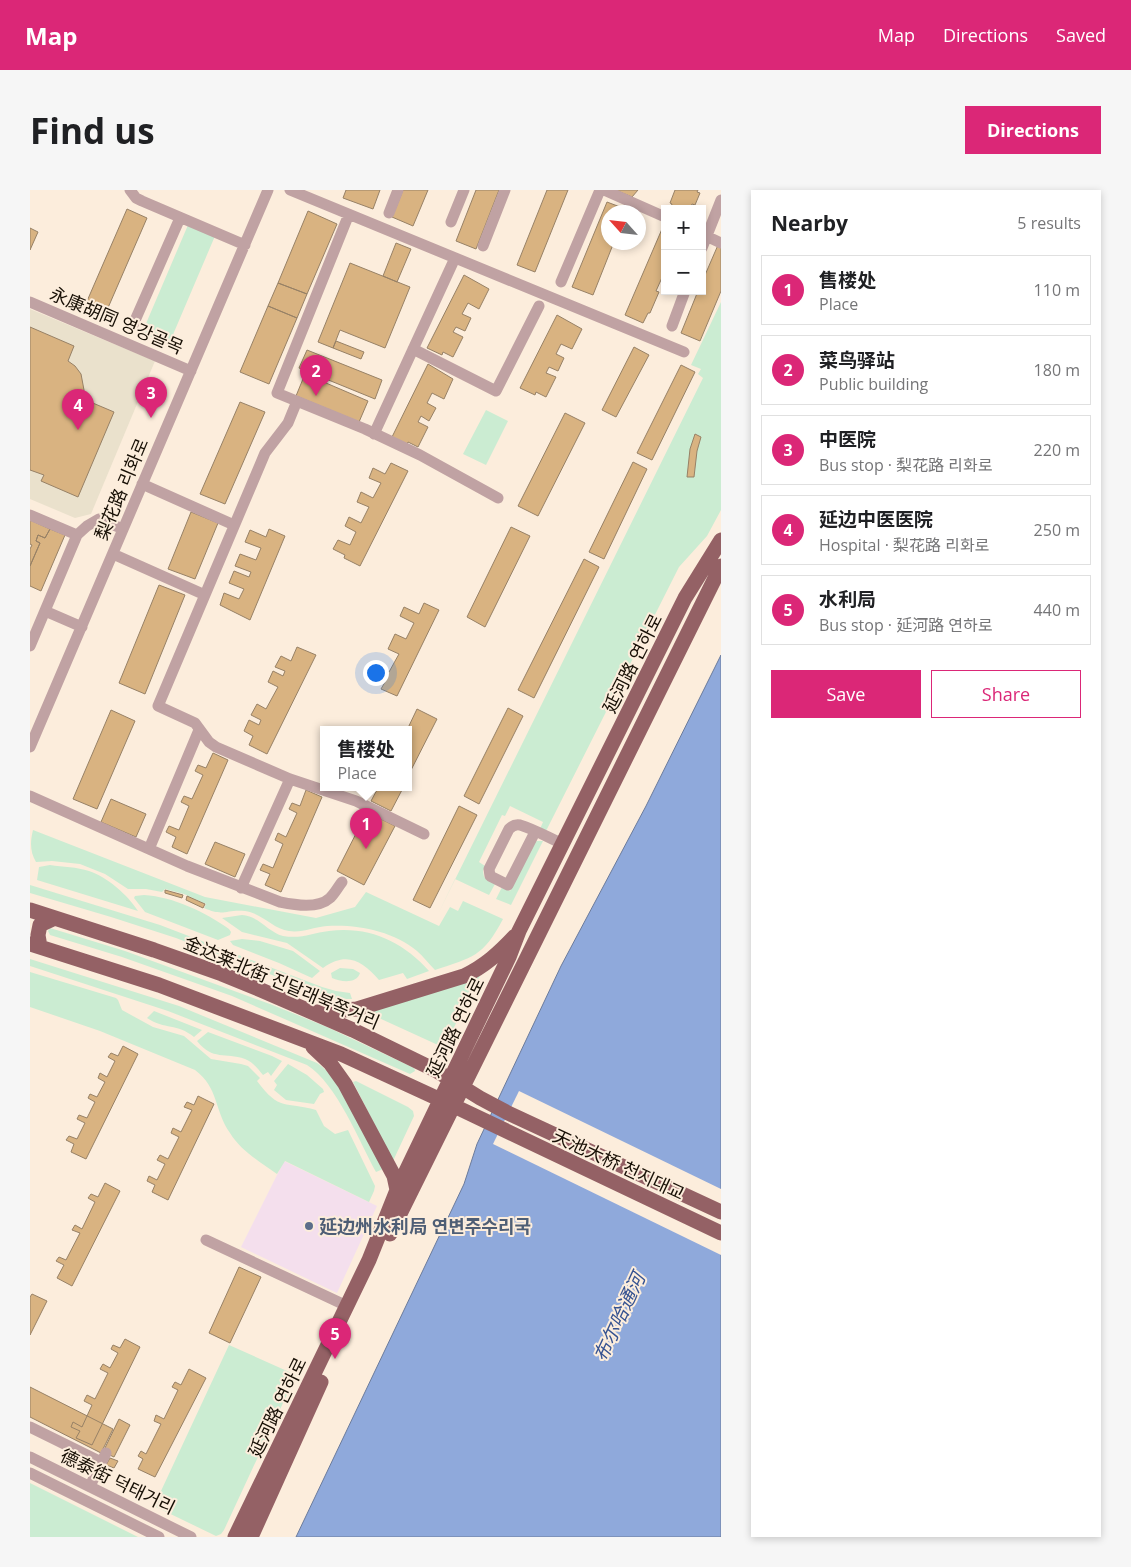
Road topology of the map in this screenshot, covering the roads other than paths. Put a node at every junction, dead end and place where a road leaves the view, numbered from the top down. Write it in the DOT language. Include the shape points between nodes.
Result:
graph roads {
  1 [pos="130,190"];
  2 [pos="268,190"];
  3 [pos="290,190"];
  4 [pos="398,190"];
  5 [pos="464,190"];
  6 [pos="505,190"];
  7 [pos="600,190"];
  8 [pos="604,190"];
  9 [pos="721,200"];
  10 [pos="389,213"];
  11 [pos="349,214"];
  12 [pos="661,215"];
  13 [pos="180,218"];
  14 [pos="451,222"];
  15 [pos="706,231"];
  16 [pos="706,236"];
  17 [pos="721,243"];
  18 [pos="245,245"];
  19 [pos="483,246"];
  20 [pos="455,258"];
  21 [pos="561,282"];
  22 [pos="684,295"];
  23 [pos="30,302"];
  24 [pos="539,306"];
  25 [pos="133,325"];
  26 [pos="672,326"];
  27 [pos="413,349"];
  28 [pos="684,352"];
  29 [pos="191,371"];
  30 [pos="297,401"];
  31 [pos="374,434"];
  32 [pos="142,484"];
  33 [pos="498,498"];
  34 [pos="30,515"];
  35 [pos="234,525"];
  36 [pos="123,529"];
  37 [pos="77,535"];
  38 [pos="721,540"];
  39 [pos="112,554"];
  40 [pos="721,566"];
  41 [pos="205,595"];
  42 [pos="45,611"];
  43 [pos="82,626"];
  44 [pos="30,646"];
  45 [pos="199,730"];
  46 [pos="30,747"];
  47 [pos="290,778"];
  48 [pos="320,788"];
  49 [pos="327,791"];
  50 [pos="30,796"];
  51 [pos="535,832"];
  52 [pos="424,834"];
  53 [pos="563,844"];
  54 [pos="149,849"];
  55 [pos="342,882"];
  56 [pos="241,888"];
  57 [pos="30,910"];
  58 [pos="55,918"];
  59 [pos="519,931"];
  60 [pos="35,945"];
  61 [pos="313,1012"];
  62 [pos="306,1041"];
  63 [pos="457,1083"];
  64 [pos="447,1103"];
  65 [pos="508,1113"];
  66 [pos="397,1190"];
  67 [pos="721,1212"];
  68 [pos="721,1233"];
  69 [pos="206,1240"];
  70 [pos="347,1306"];
  71 [pos="30,1427"];
  72 [pos="30,1458"];
  73 [pos="30,1473"];
  74 [pos="90,1486"];
  75 [pos="158,1537"];
  76 [pos="191,1537"];
  77 [pos="235,1537"];
  78 [pos="251,1537"];
  1 -- 13 [label="street" via="136,198"];
  2 -- 18 [label="street, 梨花路 리화로"];
  3 -- 11 [label="street"];
  4 -- 10 [label="street"];
  5 -- 14 [label="street"];
  6 -- 19 [label="street"];
  7 -- 21 [label="street"];
  8 -- 12 [label="street"];
  9 -- 15 [label="street"];
  11 -- 20 [label="street"];
  11 -- 30 [label="street" via="276,392"];
  13 -- 18 [label="street"];
  13 -- 25 [label="street"];
  16 -- 17 [label="street"];
  18 -- 29 [label="street, 梨花路 리화로"];
  20 -- 27 [label="street"];
  20 -- 28 [label="street"];
  22 -- 26 [label="street"];
  23 -- 29 [label="street, 永康胡同 영강골목"];
  24 -- 27 [label="street" via="496,391"];
  27 -- 31 [label="street"];
  29 -- 32 [label="street, 梨花路 리화로"];
  30 -- 31 [label="street"];
  30 -- 35 [label="street" via="288,423 265,453"];
  31 -- 33 [label="street" via="444,467"];
  32 -- 35 [label="street"];
  32 -- 36 [label="street, 梨花路 리화로"];
  34 -- 37 [label="street"];
  35 -- 41 [label="street"];
  36 -- 37 [label="street" via="99,519"];
  36 -- 39 [label="street, 梨花路 리화로"];
  37 -- 42 [label="street"];
  38 -- 53 [label="main road, 延河路 연하로" via="685,598"];
  39 -- 41 [label="street"];
  39 -- 43 [label="street, 梨花路 리화로"];
  40 -- 63 [label="main road, 延河路 연하로"];
  41 -- 45 [label="street" via="158,706 190,720"];
  42 -- 43 [label="street"];
  42 -- 44 [label="street"];
  43 -- 46 [label="street, 梨花路 리화로"];
  45 -- 47 [label="street" via="216,748"];
  45 -- 54 [label="street"];
  47 -- 48 [label="street"];
  47 -- 56 [label="street"];
  49 -- 52 [label="street" via="356,801"];
  50 -- 54 [label="street"];
  51 -- 51 [label="street" via="519,825 509,829 489,869 490,876 508,885"];
  51 -- 53 [label="street"];
  53 -- 59 [label="main road, 延河路 연하로"];
  54 -- 56 [label="street"];
  55 -- 56 [label="street" via="330,898 314,905 280,902"];
  57 -- 58 [label="main road, 金达莱北街 진달래북쪽거리"];
  58 -- 60 [label="main road" via="40,925"];
  58 -- 61 [label="main road, 金达莱北街 진달래북쪽거리" via="222,974"];
  59 -- 61 [label="main road" via="491,960 464,976 357,1009"];
  59 -- 63 [label="main road, 延河路 연하로"];
  60 -- 62 [label="main road" via="135,977"];
  61 -- 63 [label="main road, 金达莱北街 진달래북쪽거리"];
  62 -- 64 [label="main road"];
  62 -- 66 [label="main road" via="330,1063 346,1084 394,1176"];
  63 -- 64 [label="main road, 延河路 연하로"];
  63 -- 65 [label="main road, 金达莱北街 진달래북쪽거리"];
  64 -- 66 [label="main road, 延河路 연하로"];
  64 -- 68 [label="main road, 天池大桥 천지대교"];
  64 -- 78 [label="main road, 延河路 연하로"];
  65 -- 67 [label="main road, 天池大桥 천지대교"];
  66 -- 70 [label="main road, 延河路 연하로"];
  69 -- 70 [label="street"];
  70 -- 77 [label="main road, 延河路 연하로"];
  71 -- 74 [label="street" via="104,1458"];
  72 -- 74 [label="street, 德泰街 덕태거리"];
  73 -- 75 [label="street, 德泰街 덕태거리"];
  74 -- 76 [label="street, 德泰街 덕태거리"];
}
